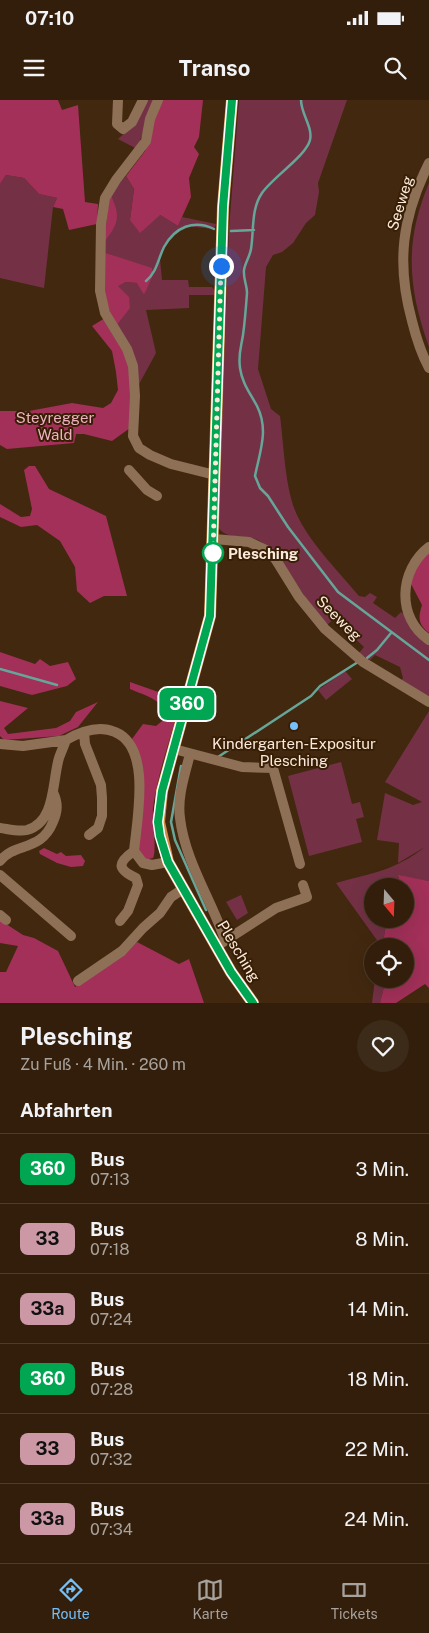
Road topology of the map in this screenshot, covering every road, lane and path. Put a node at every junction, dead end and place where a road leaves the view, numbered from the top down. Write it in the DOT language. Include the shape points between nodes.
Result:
graph roads {
  1 [pos="118,100"];
  2 [pos="143,100"];
  3 [pos="158,100"];
  4 [pos="232,100"];
  5 [pos="429,164"];
  6 [pos="429,368"];
  7 [pos="129,470"];
  8 [pos="215,475"];
  9 [pos="157,496"];
  10 [pos="214,539"];
  11 [pos="429,547"];
  12 [pos="429,640"];
  13 [pos="429,702"];
  14 [pos="84,732"];
  15 [pos="66,740"];
  16 [pos="0,744"];
  17 [pos="174,749"];
  18 [pos="190,754"];
  19 [pos="53,792"];
  20 [pos="0,828"];
  21 [pos="12,830"];
  22 [pos="0,832"];
  23 [pos="89,835"];
  24 [pos="134,851"];
  25 [pos="0,861"];
  26 [pos="168,862"];
  27 [pos="300,864"];
  28 [pos="0,875"];
  29 [pos="303,885"];
  30 [pos="183,889"];
  31 [pos="120,921"];
  32 [pos="71,936"];
  33 [pos="221,943"];
  34 [pos="78,981"];
  35 [pos="253,1003"];
  1 -- 2 [label="street" via="117,124 122,129 132,122"];
  3 -- 8 [label="street" via="146,142 105,198 101,225 100,295 105,313 127,349 133,366 133,436 139,448 170,464"];
  4 -- 8 [label="main road, Plesching" via="223,207"];
  5 -- 6 [label="street, Seeweg" via="412,202 402,264 406,297"];
  7 -- 9 [label="street"];
  8 -- 10 [label="main road, Plesching"];
  10 -- 13 [label="street, Seeweg" via="249,542 268,552 324,628 363,662"];
  10 -- 17 [label="main road, Plesching" via="209,627"];
  11 -- 12 [label="street" via="409,570 405,591 411,620"];
  14 -- 15 [label="street"];
  14 -- 23 [label="street" via="102,798 98,828"];
  14 -- 24 [label="street" via="111,730 125,738 135,752 139,795"];
  15 -- 16 [label="street" via="23,746"];
  15 -- 19 [label="street" via="59,757"];
  17 -- 18 [label="street"];
  17 -- 26 [label="main road, Plesching" via="162,791 158,822"];
  18 -- 27 [label="street" via="242,768 273,768"];
  18 -- 33 [label="street" via="180,797 180,817 188,851"];
  19 -- 21 [label="street" via="40,823 26,830"];
  19 -- 25 [label="street" via="58,803 57,814 42,839"];
  20 -- 21 [label="street"];
  21 -- 22 [label="street"];
  24 -- 26 [label="street" via="143,863"];
  24 -- 31 [label="street" via="122,861 121,867 123,872 136,878 138,885 128,911"];
  26 -- 30 [label="main road, Plesching"];
  28 -- 32 [label="street"];
  29 -- 33 [label="street" via="307,897 276,908"];
  30 -- 33 [label="main road, Plesching"];
  30 -- 34 [label="street" via="171,897 160,913 122,951"];
  33 -- 35 [label="main road, Plesching"];
}
